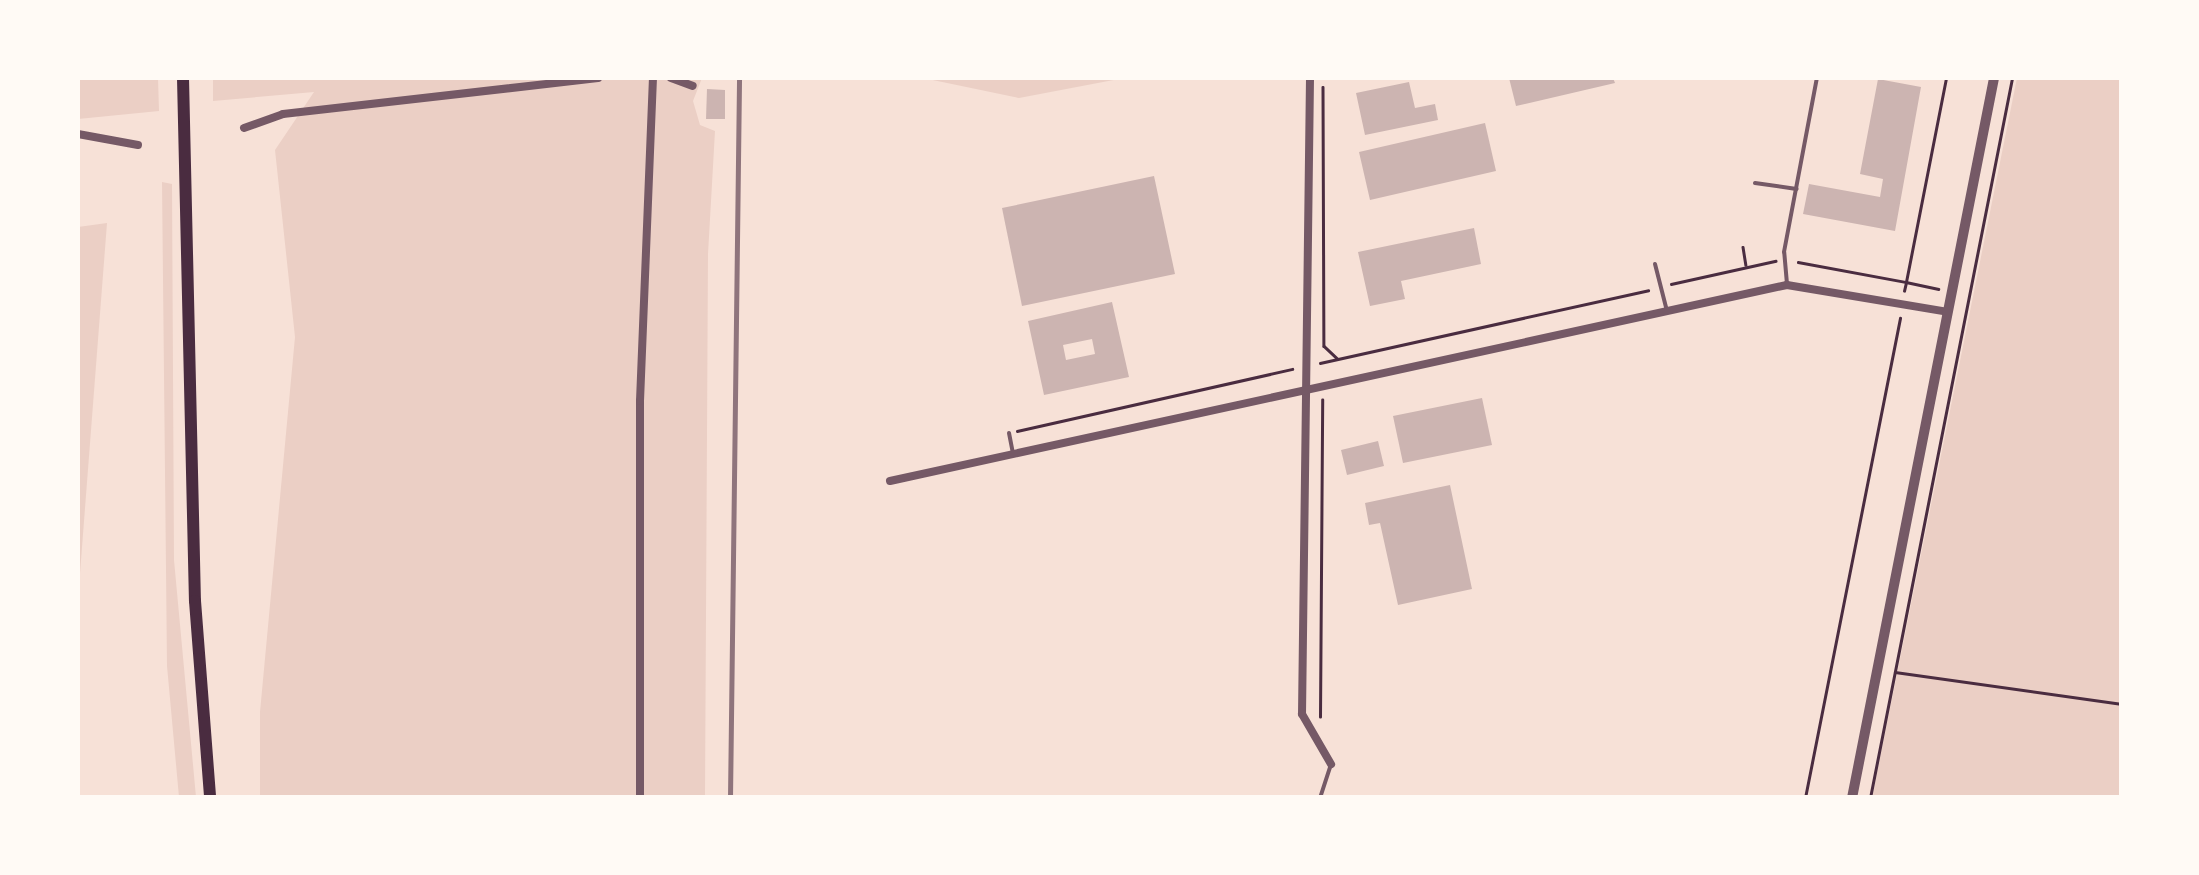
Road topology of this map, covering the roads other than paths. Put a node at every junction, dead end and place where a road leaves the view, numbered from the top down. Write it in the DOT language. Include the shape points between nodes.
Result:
graph roads {
  1 [pos="183,78"];
  2 [pos="598,78"];
  3 [pos="653,78"];
  4 [pos="671,78"];
  5 [pos="1310,78"];
  6 [pos="1818,78"];
  7 [pos="1994,78"];
  8 [pos="693,86"];
  9 [pos="244,128"];
  10 [pos="78,134"];
  11 [pos="138,146"];
  12 [pos="1755,183"];
  13 [pos="1797,189"];
  14 [pos="1655,264"];
  15 [pos="1787,286"];
  16 [pos="1667,311"];
  17 [pos="1948,312"];
  18 [pos="1304,390"];
  19 [pos="1009,433"];
  20 [pos="1014,454"];
  21 [pos="890,481"];
  22 [pos="1331,764"];
  23 [pos="210,798"];
  24 [pos="640,798"];
  25 [pos="1320,798"];
  26 [pos="1852,798"];
  1 -- 23 [label="main road" via="195,601"];
  2 -- 9 [label="street" via="284,114"];
  3 -- 24 [label="street" via="640,402"];
  4 -- 8 [label="street"];
  5 -- 18 [label="street"];
  6 -- 13 [label="lane"];
  7 -- 17 [label="street"];
  10 -- 11 [label="street"];
  12 -- 13 [label="lane"];
  13 -- 15 [label="lane" via="1784,259"];
  14 -- 16 [label="lane"];
  15 -- 16 [label="street"];
  15 -- 17 [label="street"];
  16 -- 18 [label="street"];
  17 -- 26 [label="street"];
  18 -- 20 [label="street"];
  18 -- 22 [label="street" via="1302,714"];
  19 -- 20 [label="lane"];
  20 -- 21 [label="street"];
  22 -- 25 [label="lane"];
}
